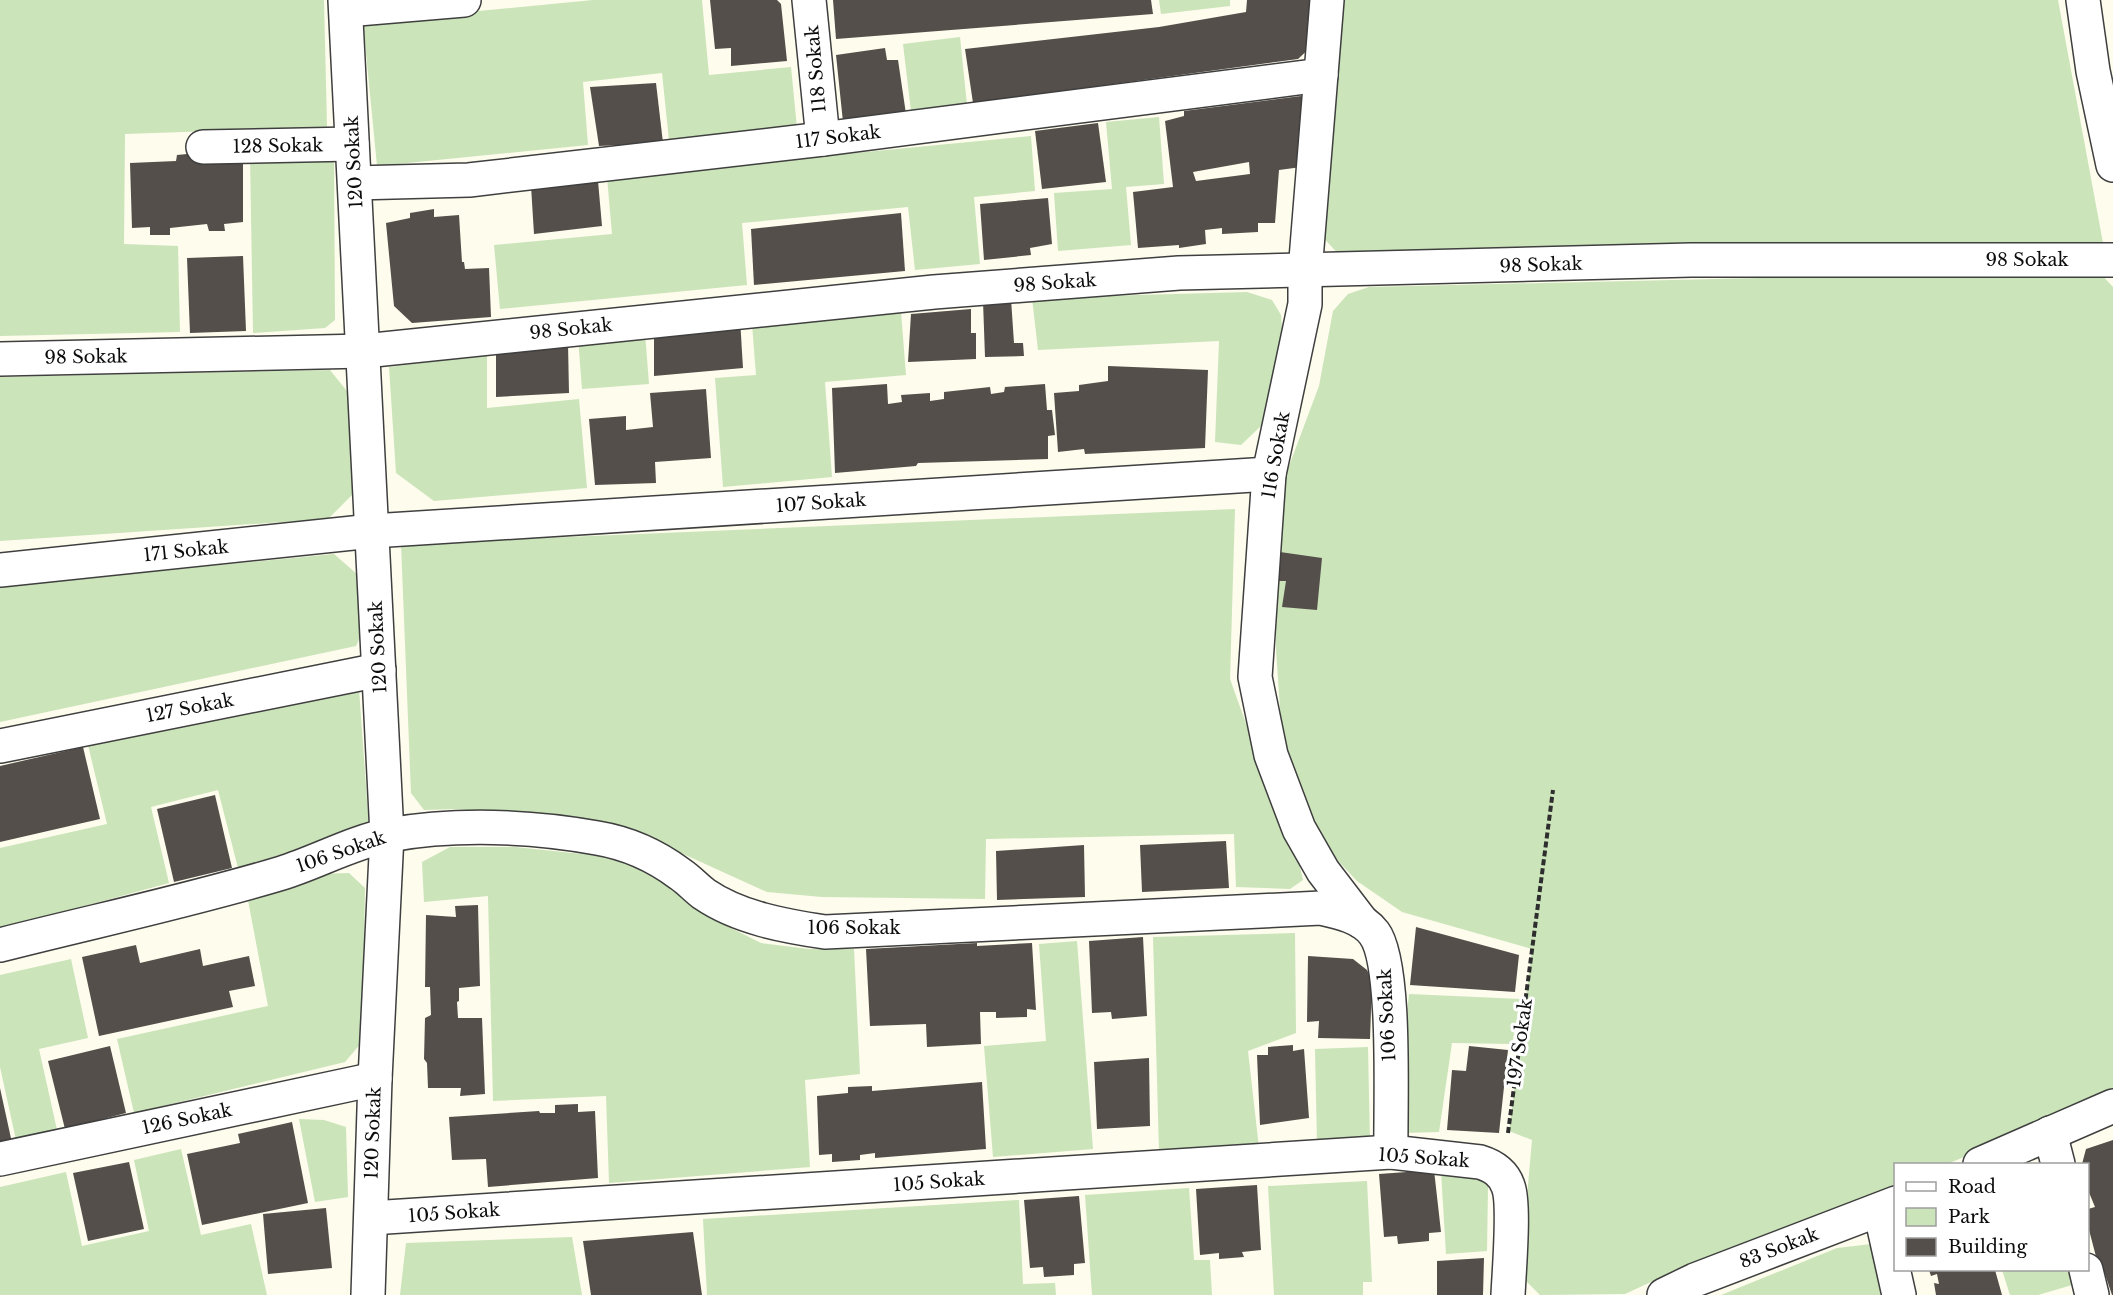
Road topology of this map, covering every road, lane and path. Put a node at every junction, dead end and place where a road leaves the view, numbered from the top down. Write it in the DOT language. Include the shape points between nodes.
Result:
graph roads {
  1 [pos="464,0"];
  2 [pos="809,0"];
  3 [pos="1327,0"];
  4 [pos="2083,0"];
  5 [pos="345,5"];
  6 [pos="2103,66"];
  7 [pos="1321,75"];
  8 [pos="823,139"];
  9 [pos="352,144"];
  10 [pos="203,147"];
  11 [pos="2113,165"];
  12 [pos="355,183"];
  13 [pos="2113,260"];
  14 [pos="1305,272"];
  15 [pos="364,351"];
  16 [pos="0,359"];
  17 [pos="1269,474"];
  18 [pos="372,531"];
  19 [pos="0,570"];
  20 [pos="379,670"];
  21 [pos="0,746"];
  22 [pos="1553,790"];
  23 [pos="387,835"];
  24 [pos="1362,922"];
  25 [pos="0,945"];
  26 [pos="375,1079"];
  27 [pos="2113,1106"];
  28 [pos="2050,1133"];
  29 [pos="1390,1152"];
  30 [pos="0,1159"];
  31 [pos="1982,1163"];
  32 [pos="2058,1163"];
  33 [pos="1502,1175"];
  34 [pos="1888,1206"];
  35 [pos="371,1218"];
  36 [pos="1894,1255"];
  37 [pos="1896,1271"];
  38 [pos="2086,1271"];
  39 [pos="368,1295"];
  40 [pos="1508,1295"];
  41 [pos="1664,1295"];
  42 [pos="1899,1295"];
  43 [pos="2092,1295"];
  1 -- 5 [label="street"];
  2 -- 8 [label="street, 118 Sokak"];
  3 -- 7 [label="street, 116 Sokak"];
  4 -- 6 [label="street"];
  5 -- 9 [label="street, 120 Sokak"];
  6 -- 11 [label="street"];
  7 -- 8 [label="street, 117 Sokak"];
  7 -- 14 [label="street, 116 Sokak"];
  8 -- 12 [label="street, 117 Sokak" via="469,180"];
  9 -- 10 [label="street, 128 Sokak"];
  9 -- 12 [label="street, 120 Sokak"];
  12 -- 15 [label="street, 120 Sokak"];
  13 -- 14 [label="street, 98 Sokak" via="1691,260"];
  14 -- 15 [label="street, 98 Sokak" via="1179,273 934,292"];
  14 -- 17 [label="street, 116 Sokak" via="1305,304"];
  15 -- 16 [label="street, 98 Sokak"];
  15 -- 18 [label="street, 120 Sokak"];
  17 -- 18 [label="street, 107 Sokak"];
  17 -- 24 [label="street, 116 Sokak" via="1255,677 1271,755 1299,829 1323,871"];
  18 -- 19 [label="street, 171 Sokak"];
  18 -- 20 [label="street, 120 Sokak"];
  20 -- 21 [label="street, 127 Sokak"];
  20 -- 23 [label="street, 120 Sokak"];
  22 -- 33 [label="path, 197 Sokak"];
  23 -- 24 [label="street, 106 Sokak" via="476,828 596,838 650,855 705,895 736,910 794,928 825,932 1321,908"];
  23 -- 25 [label="street, 106 Sokak" via="282,873"];
  23 -- 26 [label="street, 120 Sokak"];
  24 -- 29 [label="street, 106 Sokak" via="1381,944 1387,975"];
  26 -- 30 [label="street, 126 Sokak"];
  26 -- 35 [label="street, 120 Sokak"];
  27 -- 28 [label="street"];
  28 -- 31 [label="street"];
  28 -- 32 [label="street"];
  29 -- 33 [label="street, 105 Sokak" via="1480,1162"];
  29 -- 35 [label="street, 105 Sokak"];
  33 -- 40 [label="street" via="1511,1195"];
  34 -- 36 [label="street"];
  34 -- 41 [label="street, 83 Sokak"];
  35 -- 39 [label="street, 120 Sokak"];
  37 -- 42 [label="street"];
  38 -- 43 [label="street"];
}
